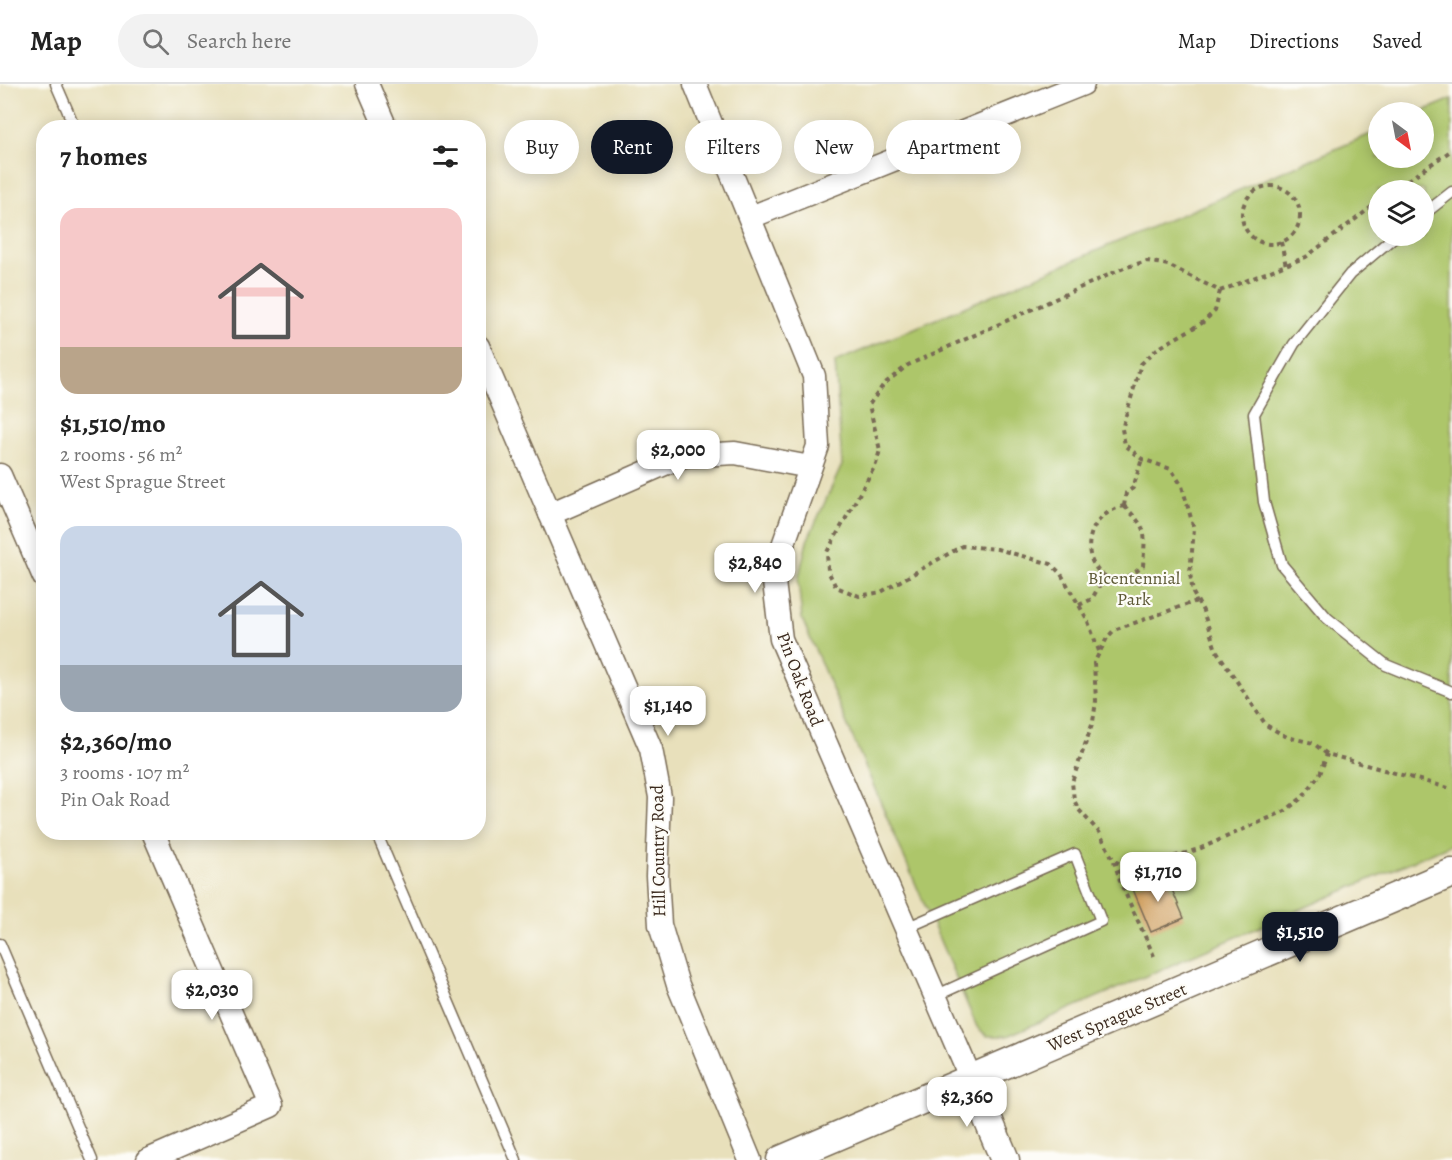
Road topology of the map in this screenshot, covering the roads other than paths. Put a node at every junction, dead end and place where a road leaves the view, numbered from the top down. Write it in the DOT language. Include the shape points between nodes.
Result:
graph roads {
  1 [pos="56,84"];
  2 [pos="367,84"];
  3 [pos="695,84"];
  4 [pos="1083,84"];
  5 [pos="72,120"];
  6 [pos="383,120"];
  7 [pos="1452,192"];
  8 [pos="1434,206"];
  9 [pos="751,217"];
  10 [pos="1383,246"];
  11 [pos="486,365"];
  12 [pos="810,467"];
  13 [pos="0,475"];
  14 [pos="550,514"];
  15 [pos="36,558"];
  16 [pos="1452,692"];
  17 [pos="156,840"];
  18 [pos="378,840"];
  19 [pos="1452,873"];
  20 [pos="906,928"];
  21 [pos="0,944"];
  22 [pos="935,996"];
  23 [pos="971,1079"];
  24 [pos="92,1160"];
  25 [pos="148,1160"];
  26 [pos="516,1160"];
  27 [pos="750,1160"];
  28 [pos="781,1160"];
  29 [pos="1005,1160"];
  1 -- 5 [label="lane"];
  2 -- 6 [label="street"];
  3 -- 9 [label="street, Pin Oak Road"];
  4 -- 9 [label="street"];
  7 -- 8 [label="lane"];
  9 -- 12 [label="street, Pin Oak Road" via="814,376 818,446"];
  10 -- 16 [label="lane" via="1350,274 1300,335 1254,414 1264,502 1282,565 1327,618 1386,665"];
  11 -- 14 [label="street, Hill Country Road"];
  12 -- 14 [label="street" via="735,453 683,456"];
  12 -- 20 [label="street, Pin Oak Road" via="773,573 781,639"];
  13 -- 15 [label="street"];
  14 -- 27 [label="street, Hill Country Road" via="651,749 660,797 660,925 678,985"];
  17 -- 25 [label="street" via="271,1106"];
  18 -- 26 [label="lane"];
  19 -- 23 [label="street, West Sprague Street"];
  20 -- 22 [label="street, Pin Oak Road"];
  20 -- 22 [label="lane" via="1075,854 1101,921"];
  21 -- 24 [label="lane"];
  22 -- 23 [label="street, Pin Oak Road"];
  23 -- 28 [label="street, West Sprague Street"];
  23 -- 29 [label="street, Pin Oak Road"];
}
